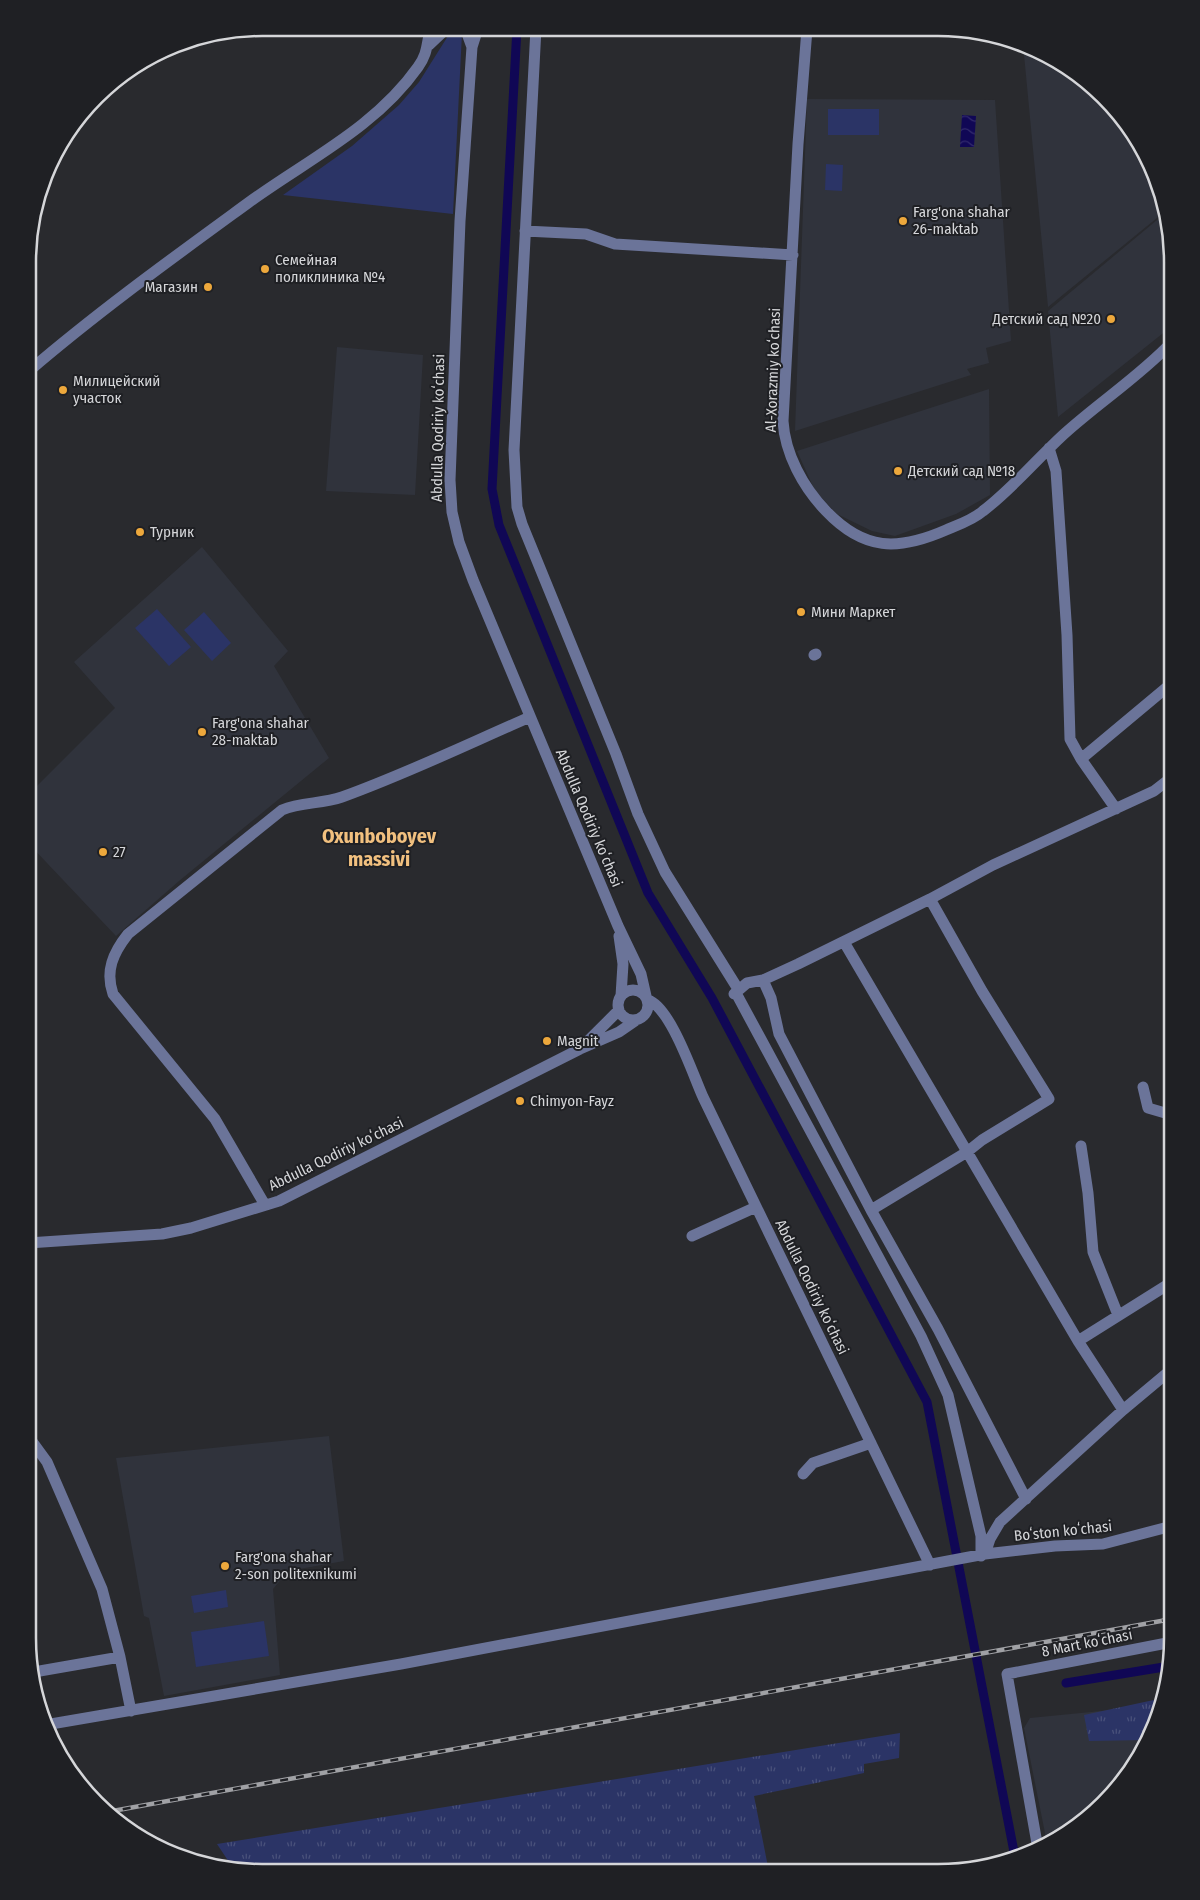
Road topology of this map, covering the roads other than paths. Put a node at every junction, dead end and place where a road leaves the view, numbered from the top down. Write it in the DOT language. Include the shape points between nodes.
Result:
graph roads {
  1 [pos="430,36"];
  2 [pos="439,36"];
  3 [pos="468,36"];
  4 [pos="475,36"];
  5 [pos="536,36"];
  6 [pos="806,36"];
  7 [pos="429,45"];
  8 [pos="472,47"];
  9 [pos="525,231"];
  10 [pos="793,255"];
  11 [pos="1164,349"];
  12 [pos="36,365"];
  13 [pos="1049,448"];
  14 [pos="1164,690"];
  15 [pos="530,717"];
  16 [pos="1081,760"];
  17 [pos="1164,783"];
  18 [pos="1116,809"];
  19 [pos="930,900"];
  20 [pos="618,926"];
  21 [pos="844,942"];
  22 [pos="763,980"];
  23 [pos="735,993"];
  24 [pos="621,996"];
  25 [pos="647,998"];
  26 [pos="619,1010"];
  27 [pos="639,1019"];
  28 [pos="668,1021"];
  29 [pos="582,1048"];
  30 [pos="1143,1087"];
  31 [pos="1164,1113"];
  32 [pos="1081,1146"];
  33 [pos="967,1152"];
  34 [pos="265,1205"];
  35 [pos="756,1207"];
  36 [pos="871,1210"];
  37 [pos="692,1236"];
  38 [pos="36,1243"];
  39 [pos="1164,1287"];
  40 [pos="1118,1315"];
  41 [pos="1078,1341"];
  42 [pos="1164,1376"];
  43 [pos="1123,1410"];
  44 [pos="871,1444"];
  45 [pos="36,1448"];
  46 [pos="802,1474"];
  47 [pos="1026,1499"];
  48 [pos="1164,1528"];
  49 [pos="979,1556"];
  50 [pos="930,1565"];
  51 [pos="1164,1644"];
  52 [pos="120,1657"];
  53 [pos="39,1671"];
  54 [pos="131,1711"];
  55 [pos="53,1725"];
  56 [pos="1037,1841"];
  1 -- 7 [label="street"];
  2 -- 7 [label="street"];
  3 -- 8 [label="street, Abdulla Qodiriy koʻchasi"];
  4 -- 8 [label="street, Abdulla Qodiriy koʻchasi"];
  5 -- 9 [label="street"];
  6 -- 10 [label="street, Al-Xorazmiy koʻchasi"];
  7 -- 12 [label="street" via="419,66 371,119 248,203 104,309"];
  8 -- 15 [label="street, Abdulla Qodiriy koʻchasi" via="458,269 450,480 452,512 473,580"];
  9 -- 10 [label="street" via="586,234 615,244"];
  9 -- 23 [label="street" via="514,450 517,507 664,872"];
  10 -- 13 [label="street, Al-Xorazmiy koʻchasi" via="782,421 784,436 791,457 813,495 846,528 887,546 916,543 981,513"];
  11 -- 13 [label="street, Al-Xorazmiy koʻchasi"];
  13 -- 16 [label="street" via="1056,471 1070,739"];
  14 -- 16 [label="street"];
  15 -- 20 [label="street, Abdulla Qodiriy koʻchasi"];
  15 -- 34 [label="street" via="370,787 325,803 291,806 282,810 128,934 116,950 109,970 113,994 212,1114"];
  16 -- 18 [label="street"];
  17 -- 18 [label="street"];
  18 -- 19 [label="street" via="993,866"];
  19 -- 21 [label="street"];
  19 -- 33 [label="street" via="1049,1099"];
  20 -- 24 [label="street, Abdulla Qodiriy koʻchasi" via="623,964"];
  20 -- 25 [label="street, Abdulla Qodiriy koʻchasi" via="641,974"];
  21 -- 22 [label="street"];
  21 -- 33 [label="street"];
  22 -- 23 [label="street" via="747,983"];
  22 -- 36 [label="street" via="771,998 779,1034"];
  23 -- 49 [label="street" via="921,1336 948,1395 981,1536"];
  24 -- 25 [label="street" via="633,990"];
  24 -- 26 [label="street, Abdulla Qodiriy koʻchasi"];
  25 -- 27 [label="street" via="648,1010"];
  25 -- 28 [label="street, Abdulla Qodiriy koʻchasi"];
  26 -- 27 [label="street" via="625,1018"];
  26 -- 29 [label="street, Abdulla Qodiriy koʻchasi"];
  27 -- 28 [label="street" via="658,1016"];
  27 -- 29 [label="street, Abdulla Qodiriy koʻchasi" via="619,1032"];
  28 -- 35 [label="street, Abdulla Qodiriy koʻchasi"];
  29 -- 34 [label="street, Abdulla Qodiriy koʻchasi" via="279,1201"];
  30 -- 31 [label="street" via="1148,1108"];
  32 -- 40 [label="street" via="1093,1252"];
  33 -- 36 [label="street"];
  33 -- 41 [label="street"];
  34 -- 38 [label="street, Abdulla Qodiriy koʻchasi" via="162,1234"];
  35 -- 37 [label="street"];
  35 -- 44 [label="street, Abdulla Qodiriy koʻchasi"];
  36 -- 47 [label="street" via="938,1329"];
  39 -- 40 [label="street"];
  40 -- 41 [label="street"];
  41 -- 43 [label="street"];
  42 -- 43 [label="street"];
  43 -- 47 [label="street"];
  44 -- 46 [label="street" via="813,1463"];
  44 -- 50 [label="street, Abdulla Qodiriy koʻchasi"];
  45 -- 52 [label="street" via="46,1462 102,1589"];
  47 -- 49 [label="street" via="1000,1522"];
  48 -- 49 [label="street, Boʻston koʻchasi" via="1103,1544 1055,1546"];
  49 -- 50 [label="street, Boʻston koʻchasi"];
  50 -- 54 [label="street, Boʻston koʻchasi" via="411,1663"];
  51 -- 56 [label="street, 8 Mart koʻchasi" via="1007,1674"];
  52 -- 53 [label="street"];
  52 -- 54 [label="street"];
  54 -- 55 [label="street, Boʻston koʻchasi"];
}
